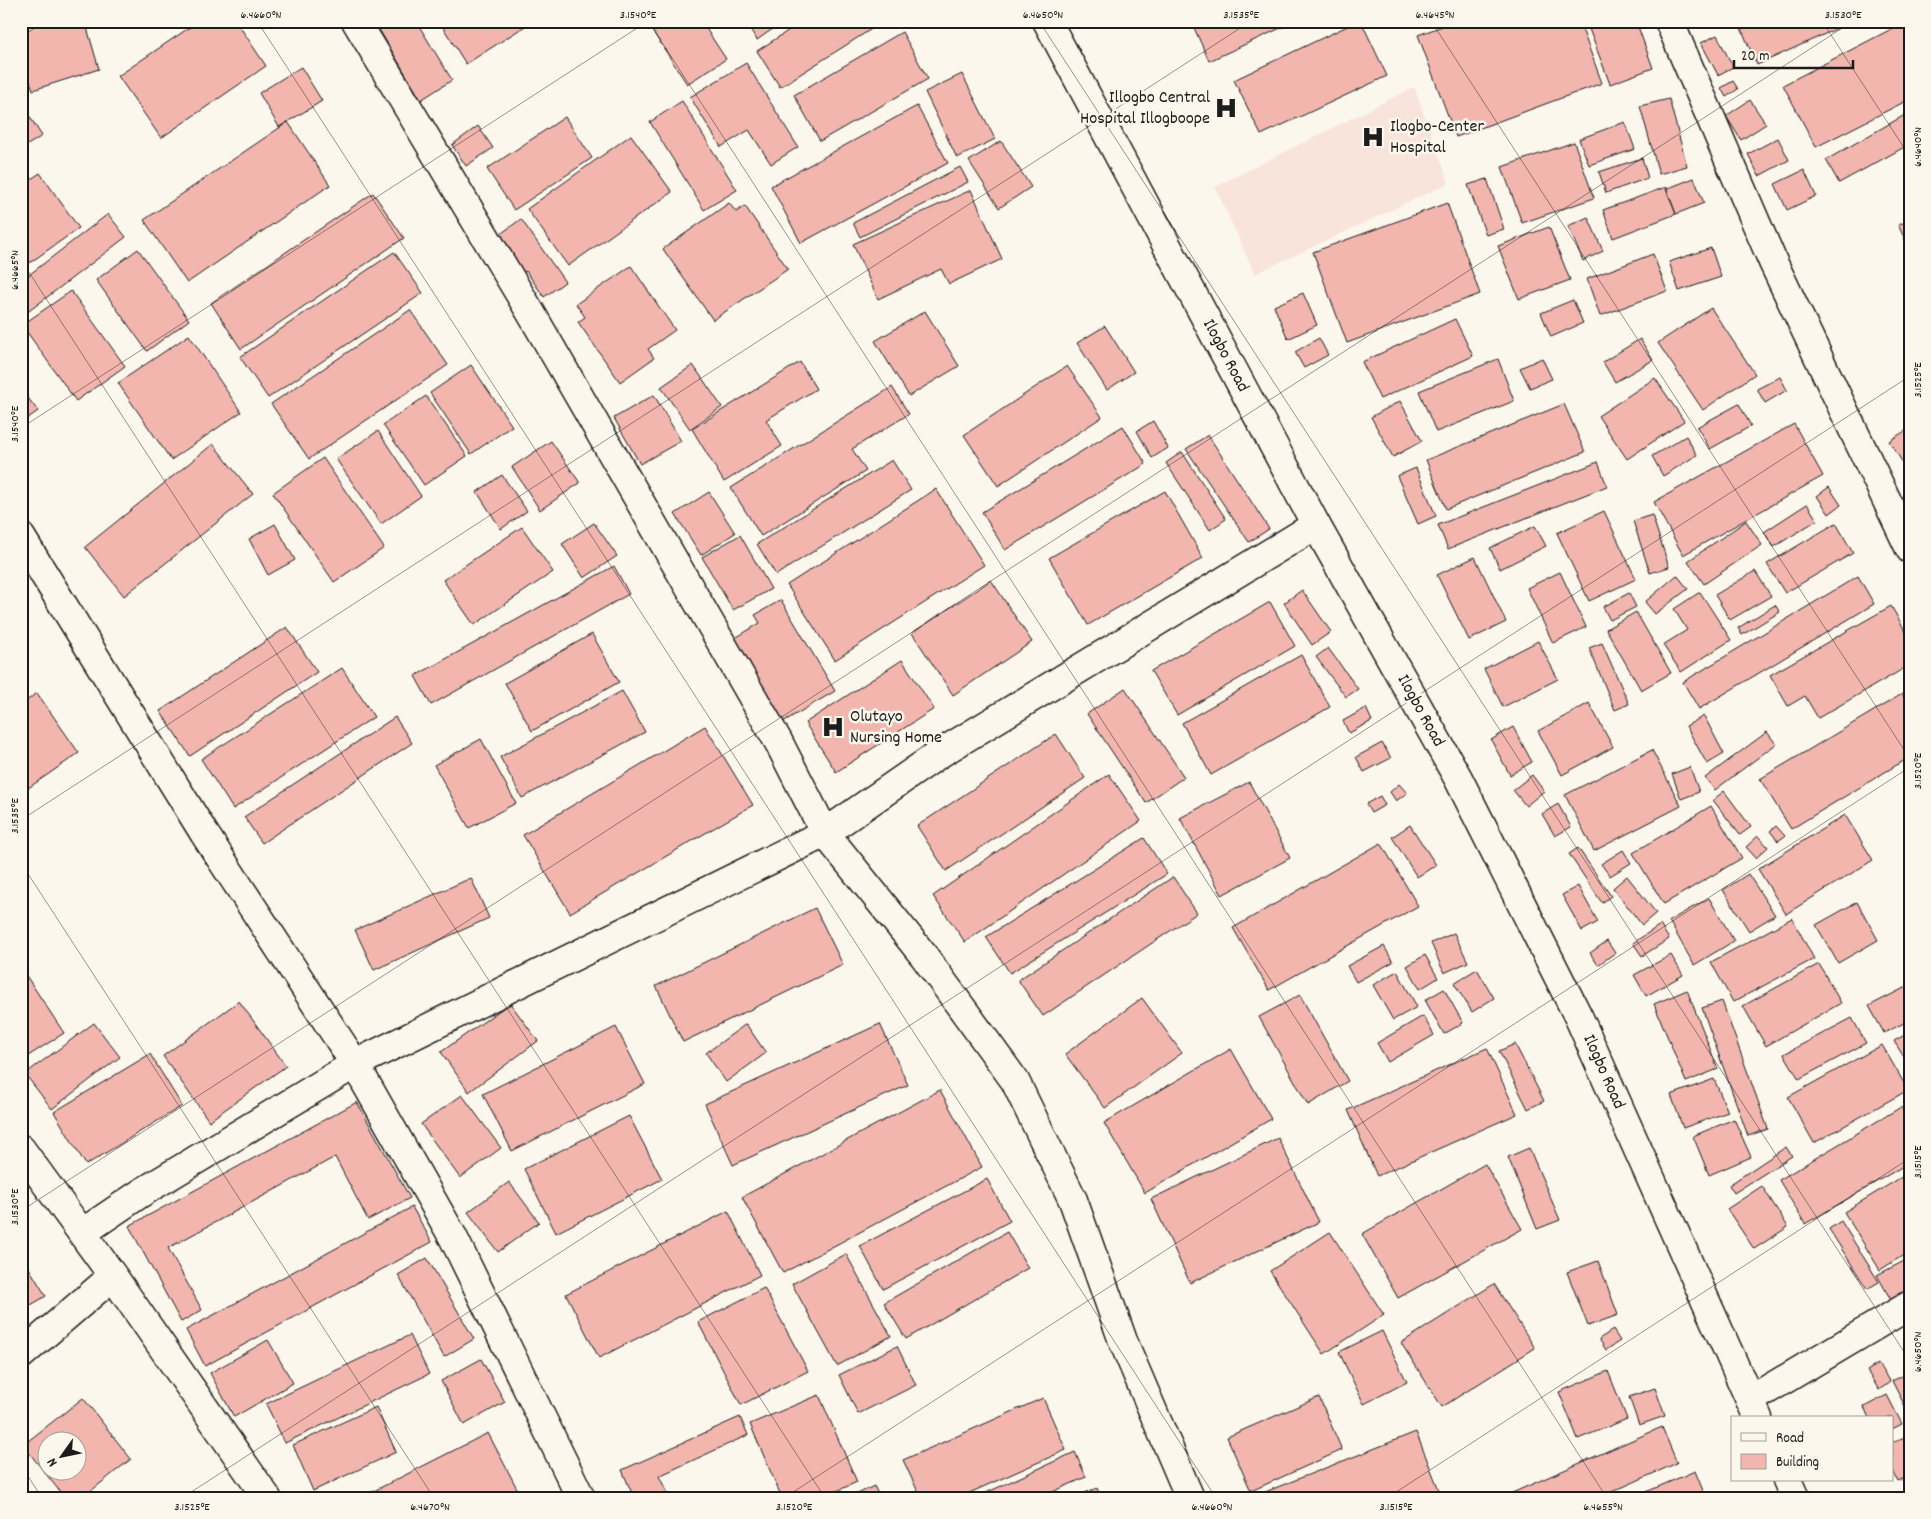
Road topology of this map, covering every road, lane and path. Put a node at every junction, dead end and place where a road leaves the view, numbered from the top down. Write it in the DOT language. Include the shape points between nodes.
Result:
graph roads {
  1 [pos="356,21"];
  2 [pos="1047,21"];
  3 [pos="1668,21"];
  4 [pos="1316,525"];
  5 [pos="21,537"];
  6 [pos="1910,549"];
  7 [pos="825,832"];
  8 [pos="355,1064"];
  9 [pos="21,1148"];
  10 [pos="82,1233"];
  11 [pos="113,1276"];
  12 [pos="1910,1305"];
  13 [pos="21,1355"];
  14 [pos="1754,1409"];
  15 [pos="1788,1482"];
  16 [pos="267,1498"];
  17 [pos="581,1498"];
  18 [pos="1190,1498"];
  19 [pos="1795,1498"];
  1 -- 7 [label="street" via="536,322 778,741"];
  2 -- 4 [label="street, Ilogbo Road"];
  3 -- 6 [label="street" via="1773,262"];
  4 -- 7 [label="street" via="939,754"];
  4 -- 14 [label="street, Ilogbo Road" via="1458,778 1570,1001"];
  5 -- 8 [label="street" via="204,833"];
  7 -- 8 [label="street"];
  7 -- 18 [label="street" via="924,956 1015,1081 1073,1200 1124,1341"];
  8 -- 10 [label="street" via="141,1193"];
  8 -- 17 [label="street" via="453,1237"];
  9 -- 10 [label="street"];
  10 -- 11 [label="street"];
  11 -- 13 [label="street"];
  11 -- 16 [label="street"];
  12 -- 14 [label="street"];
  15 -- 19 [label="street"];
}
